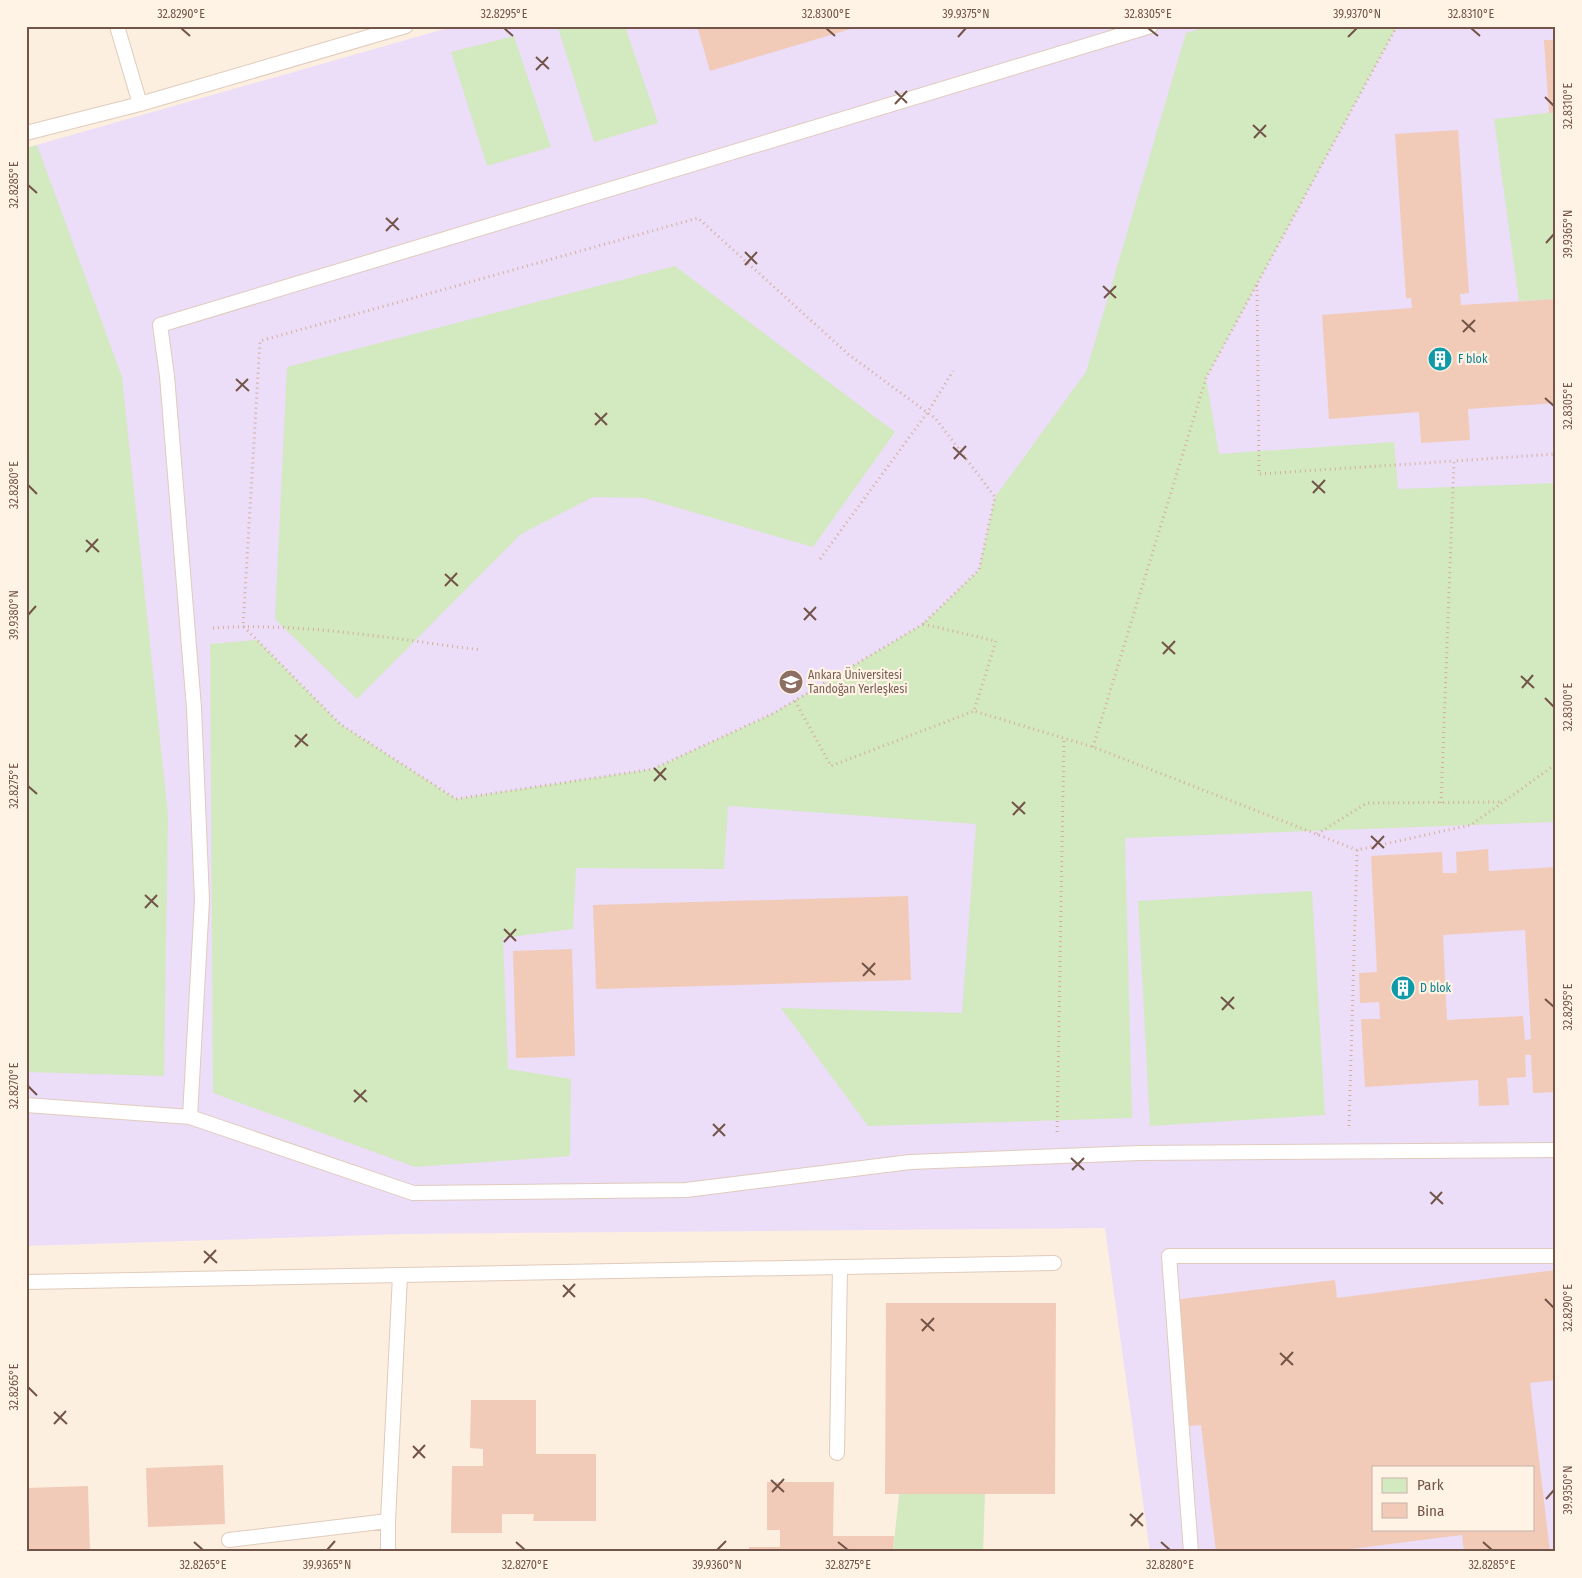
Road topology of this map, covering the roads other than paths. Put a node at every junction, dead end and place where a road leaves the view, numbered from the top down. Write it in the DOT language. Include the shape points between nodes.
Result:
graph roads {
  1 [pos="117,26"];
  2 [pos="406,26"];
  3 [pos="1151,26"];
  4 [pos="140,104"];
  5 [pos="26,133"];
  6 [pos="26,1105"];
  7 [pos="190,1117"];
  8 [pos="1556,1150"];
  9 [pos="1556,1256"];
  10 [pos="1054,1263"];
  11 [pos="840,1267"];
  12 [pos="400,1275"];
  13 [pos="26,1282"];
  14 [pos="837,1453"];
  15 [pos="388,1521"];
  16 [pos="229,1540"];
  17 [pos="388,1552"];
  18 [pos="1190,1552"];
  1 -- 4 [label="lane"];
  2 -- 4 [label="lane"];
  3 -- 7 [label="lane" via="160,325 194,708 202,900"];
  4 -- 5 [label="lane"];
  6 -- 7 [label="lane"];
  7 -- 8 [label="lane" via="413,1193 686,1190 910,1162 1056,1156"];
  9 -- 18 [label="lane" via="1169,1256"];
  10 -- 11 [label="lane"];
  11 -- 12 [label="lane"];
  11 -- 14 [label="lane"];
  12 -- 13 [label="lane"];
  12 -- 15 [label="lane"];
  15 -- 16 [label="lane"];
  15 -- 17 [label="lane"];
}
